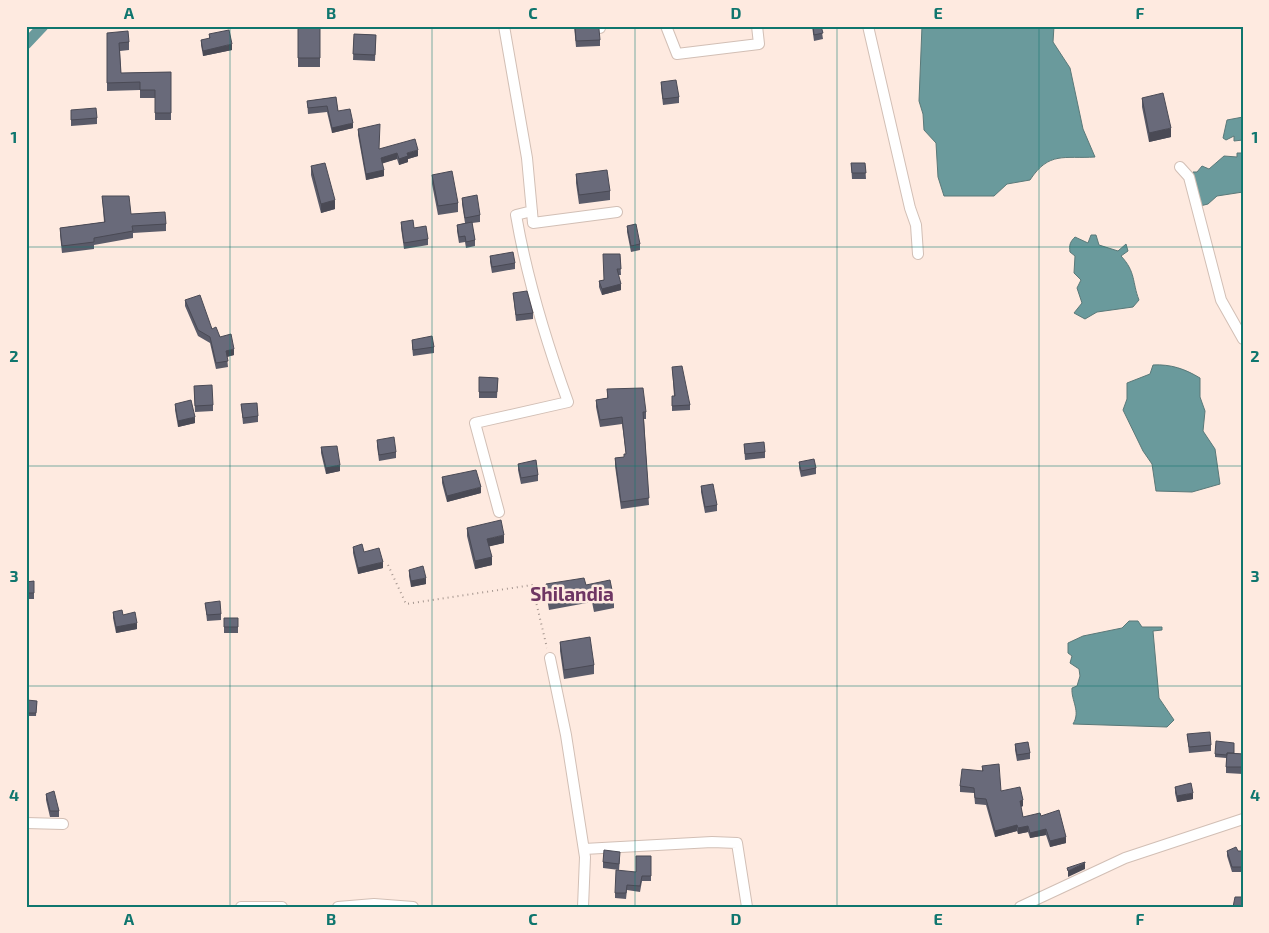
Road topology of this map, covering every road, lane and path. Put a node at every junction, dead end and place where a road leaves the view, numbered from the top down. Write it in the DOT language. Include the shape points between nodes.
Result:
graph roads {
  1 [pos="504,26"];
  2 [pos="666,26"];
  3 [pos="757,26"];
  4 [pos="868,26"];
  5 [pos="1180,167"];
  6 [pos="532,211"];
  7 [pos="616,212"];
  8 [pos="918,254"];
  9 [pos="1243,339"];
  10 [pos="499,512"];
  11 [pos="388,565"];
  12 [pos="550,658"];
  13 [pos="1243,819"];
  14 [pos="26,823"];
  15 [pos="63,824"];
  16 [pos="584,849"];
  17 [pos="241,907"];
  18 [pos="282,907"];
  19 [pos="338,907"];
  20 [pos="413,907"];
  21 [pos="583,907"];
  22 [pos="747,907"];
  23 [pos="1020,907"];
  1 -- 6 [label="street" via="527,158"];
  2 -- 3 [label="street" via="677,54 759,44"];
  4 -- 8 [label="street" via="916,225"];
  5 -- 9 [label="street" via="1189,177 1221,300"];
  6 -- 7 [label="street" via="533,223"];
  6 -- 10 [label="street" via="516,215 523,256 550,355 568,402 475,423"];
  11 -- 12 [label="path" via="406,604 532,585"];
  12 -- 16 [label="street"];
  13 -- 23 [label="street" via="1125,858"];
  14 -- 15 [label="street"];
  16 -- 21 [label="street"];
  16 -- 22 [label="street" via="737,843"];
  17 -- 18 [label="street"];
  19 -- 20 [label="street" via="374,904"];
}
